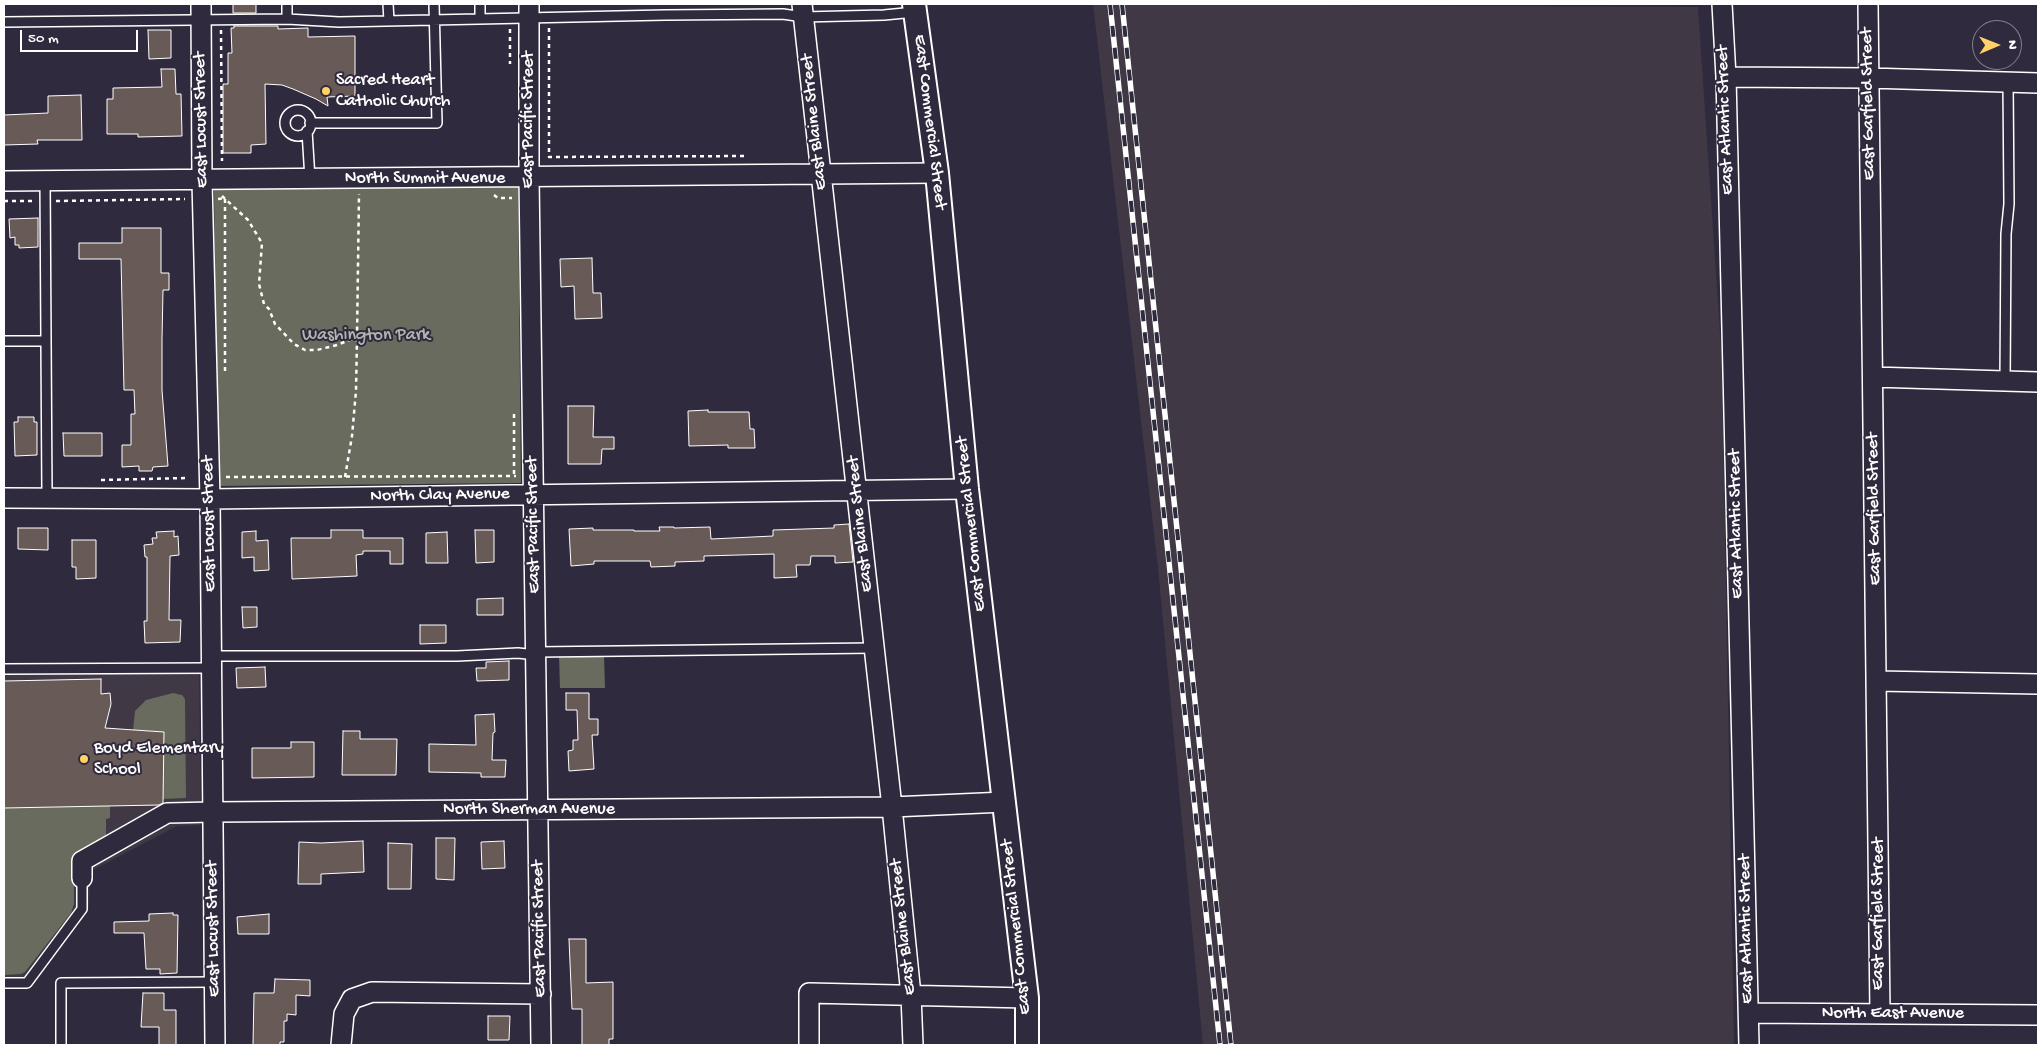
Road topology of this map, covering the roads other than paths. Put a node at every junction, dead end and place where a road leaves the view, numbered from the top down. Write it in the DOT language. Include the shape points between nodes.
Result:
graph roads {
  1 [pos="287,4"];
  2 [pos="388,4"];
  3 [pos="434,4"];
  4 [pos="480,4"];
  5 [pos="1722,4"];
  6 [pos="1868,4"];
  7 [pos="914,8"];
  8 [pos="803,10"];
  9 [pos="529,11"];
  10 [pos="201,12"];
  11 [pos="480,18"];
  12 [pos="287,19"];
  13 [pos="388,20"];
  14 [pos="434,20"];
  15 [pos="4,22"];
  16 [pos="1726,77"];
  17 [pos="1869,78"];
  18 [pos="2008,82"];
  19 [pos="2038,83"];
  20 [pos="937,173"];
  21 [pos="821,175"];
  22 [pos="529,178"];
  23 [pos="46,180"];
  24 [pos="202,180"];
  25 [pos="310,180"];
  26 [pos="4,181"];
  27 [pos="4,341"];
  28 [pos="46,341"];
  29 [pos="1873,377"];
  30 [pos="2005,381"];
  31 [pos="2038,382"];
  32 [pos="967,489"];
  33 [pos="857,491"];
  34 [pos="534,494"];
  35 [pos="47,497"];
  36 [pos="4,498"];
  37 [pos="210,498"];
  38 [pos="874,648"];
  39 [pos="536,653"];
  40 [pos="211,662"];
  41 [pos="4,669"];
  42 [pos="1877,681"];
  43 [pos="2038,684"];
  44 [pos="1005,802"];
  45 [pos="892,807"];
  46 [pos="538,810"];
  47 [pos="212,812"];
  48 [pos="82,878"];
  49 [pos="214,982"];
  50 [pos="4,983"];
  51 [pos="541,994"];
  52 [pos="911,995"];
  53 [pos="1027,998"];
  54 [pos="1749,1014"];
  55 [pos="1880,1014"];
  56 [pos="2038,1015"];
  57 [pos="61,1045"];
  58 [pos="215,1045"];
  59 [pos="341,1045"];
  60 [pos="541,1045"];
  61 [pos="809,1045"];
  62 [pos="913,1045"];
  63 [pos="1027,1045"];
  64 [pos="1749,1045"];
  1 -- 12 [label="lane"];
  2 -- 13 [label="lane"];
  3 -- 14 [label="lane"];
  4 -- 11 [label="lane"];
  5 -- 16 [label="street, East Atlantic Street"];
  6 -- 17 [label="street, East Garfield Street"];
  7 -- 8 [label="lane" via="882,16"];
  7 -- 20 [label="street, East Commercial Street"];
  8 -- 9 [label="lane" via="783,14 549,18"];
  8 -- 21 [label="street, East Blaine Street"];
  9 -- 11 [label="lane"];
  9 -- 22 [label="street, East Pacific Street"];
  10 -- 12 [label="lane" via="221,20"];
  10 -- 15 [label="lane"];
  10 -- 24 [label="street, East Locust Street"];
  11 -- 14 [label="lane"];
  12 -- 13 [label="lane"];
  13 -- 14 [label="lane"];
  14 -- 25 [label="lane" via="437,123 309,127"];
  16 -- 17 [label="street"];
  16 -- 54 [label="street, East Atlantic Street"];
  17 -- 18 [label="street"];
  17 -- 29 [label="street, East Garfield Street"];
  18 -- 19 [label="street"];
  18 -- 30 [label="lane"];
  20 -- 21 [label="street, North Summit Avenue"];
  20 -- 32 [label="street, East Commercial Street"];
  21 -- 22 [label="street, North Summit Avenue"];
  21 -- 33 [label="street, East Blaine Street"];
  22 -- 25 [label="street, North Summit Avenue"];
  22 -- 34 [label="street, East Pacific Street"];
  23 -- 24 [label="street, North Summit Avenue"];
  23 -- 26 [label="street, North Summit Avenue"];
  23 -- 28 [label="lane"];
  24 -- 25 [label="street, North Summit Avenue"];
  24 -- 37 [label="street, East Locust Street"];
  27 -- 28 [label="lane"];
  28 -- 35 [label="lane"];
  29 -- 30 [label="street"];
  29 -- 42 [label="street, East Garfield Street"];
  30 -- 31 [label="street"];
  32 -- 33 [label="street, North Clay Avenue"];
  32 -- 44 [label="street, East Commercial Street"];
  33 -- 34 [label="street, North Clay Avenue"];
  33 -- 38 [label="street, East Blaine Street"];
  34 -- 37 [label="street, North Clay Avenue"];
  34 -- 39 [label="street, East Pacific Street"];
  35 -- 36 [label="street, North Clay Avenue"];
  35 -- 37 [label="street, North Clay Avenue"];
  37 -- 40 [label="street, East Locust Street"];
  38 -- 39 [label="lane"];
  38 -- 45 [label="street, East Blaine Street"];
  39 -- 40 [label="lane"];
  39 -- 46 [label="street, East Pacific Street"];
  40 -- 41 [label="lane"];
  40 -- 47 [label="street, East Locust Street"];
  42 -- 43 [label="street"];
  42 -- 55 [label="street, East Garfield Street"];
  44 -- 45 [label="street, North Sherman Avenue"];
  44 -- 53 [label="street, East Commercial Street"];
  45 -- 46 [label="street, North Sherman Avenue"];
  45 -- 52 [label="street, East Blaine Street"];
  46 -- 47 [label="street, North Sherman Avenue"];
  46 -- 51 [label="street, East Pacific Street"];
  47 -- 48 [label="street, North Sherman Avenue" via="167,813 82,862"];
  47 -- 49 [label="street, East Locust Street"];
  48 -- 50 [label="lane" via="82,909 27,983"];
  49 -- 57 [label="lane" via="61,983"];
  49 -- 58 [label="street, East Locust Street"];
  51 -- 59 [label="street" via="372,992 352,999 344,1014"];
  51 -- 60 [label="street, East Pacific Street"];
  52 -- 53 [label="street"];
  52 -- 61 [label="street" via="809,993"];
  52 -- 62 [label="street, East Blaine Street"];
  53 -- 63 [label="street, East Commercial Street"];
  54 -- 55 [label="street, North East Avenue"];
  54 -- 64 [label="street, East Atlantic Street"];
  55 -- 56 [label="street, North East Avenue"];
}
